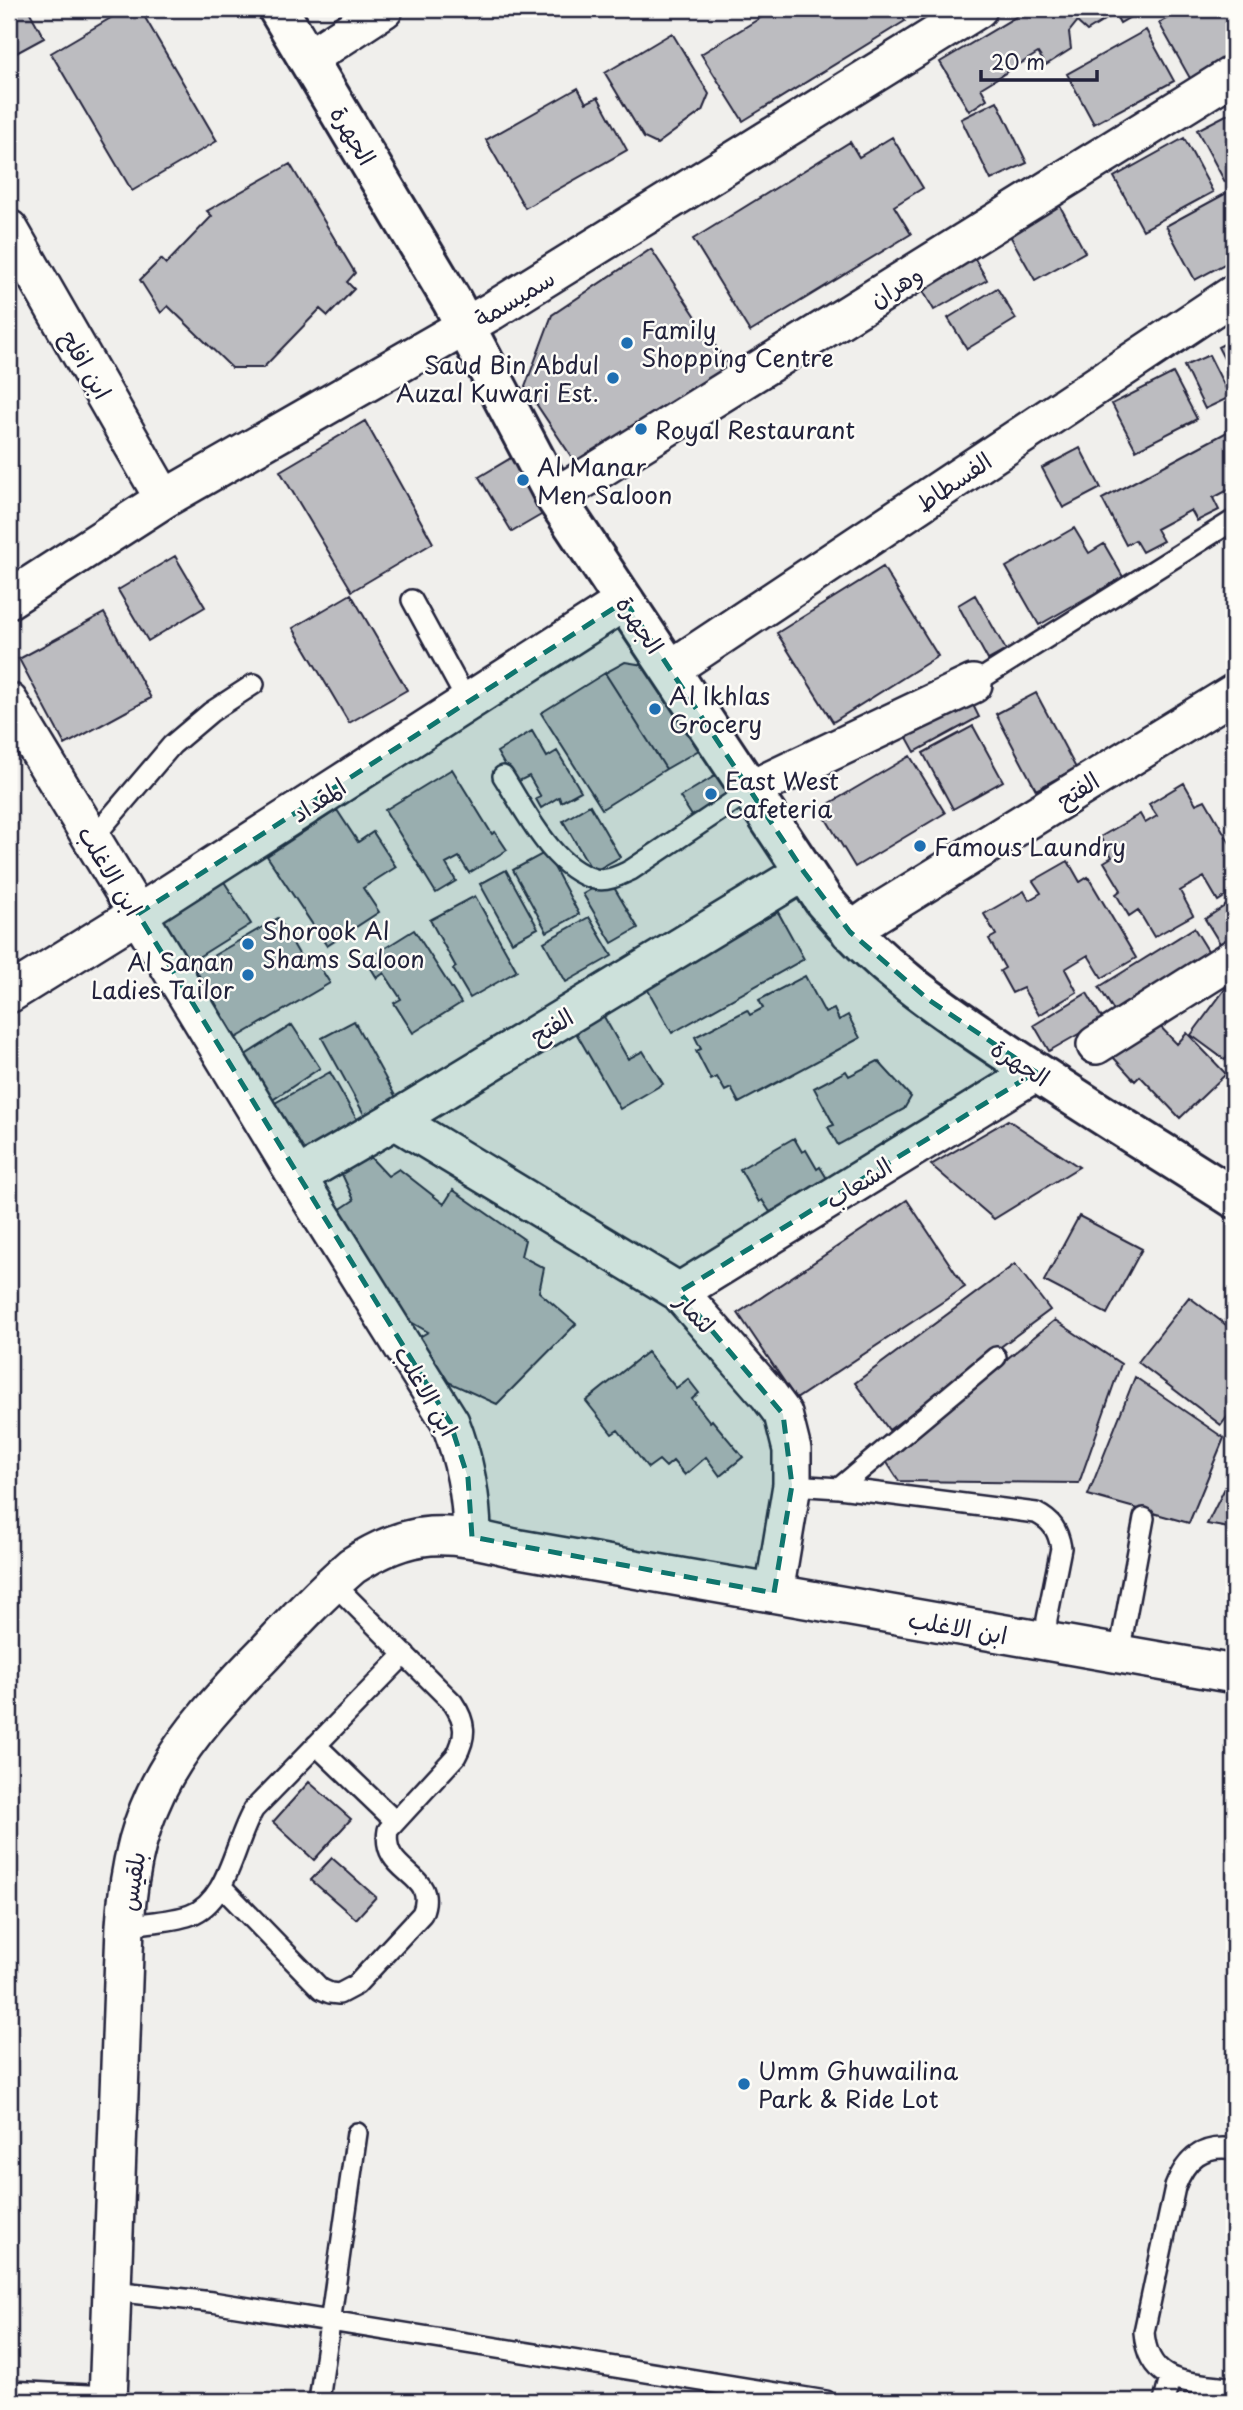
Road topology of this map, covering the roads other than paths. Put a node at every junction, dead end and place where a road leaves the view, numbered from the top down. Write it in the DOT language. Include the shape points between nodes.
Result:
graph roads {
  1 [pos="278,9"];
  2 [pos="384,9"];
  3 [pos="978,9"];
  4 [pos="309,58"];
  5 [pos="1234,74"];
  6 [pos="9,229"];
  7 [pos="1234,294"];
  8 [pos="466,326"];
  9 [pos="555,497"];
  10 [pos="164,499"];
  11 [pos="1234,520"];
  12 [pos="9,599"];
  13 [pos="412,600"];
  14 [pos="625,601"];
  15 [pos="671,668"];
  16 [pos="254,684"];
  17 [pos="973,684"];
  18 [pos="1234,693"];
  19 [pos="9,702"];
  20 [pos="468,703"];
  21 [pos="503,776"];
  22 [pos="752,789"];
  23 [pos="92,839"];
  24 [pos="804,872"];
  25 [pos="138,914"];
  26 [pos="850,932"];
  27 [pos="1234,958"];
  28 [pos="9,994"];
  29 [pos="1096,1045"];
  30 [pos="1036,1072"];
  31 [pos="395,1120"];
  32 [pos="297,1177"];
  33 [pos="1234,1198"];
  34 [pos="680,1292"];
  35 [pos="996,1357"];
  36 [pos="792,1485"];
  37 [pos="839,1488"];
  38 [pos="1144,1518"];
  39 [pos="472,1537"];
  40 [pos="333,1583"];
  41 [pos="774,1594"];
  42 [pos="1046,1641"];
  43 [pos="405,1654"];
  44 [pos="1119,1654"];
  45 [pos="1234,1674"];
  46 [pos="316,1745"];
  47 [pos="394,1821"];
  48 [pos="221,1886"];
  49 [pos="125,1926"];
  50 [pos="357,2133"];
  51 [pos="1234,2149"];
  52 [pos="113,2291"];
  53 [pos="329,2320"];
  54 [pos="1170,2378"];
  55 [pos="1234,2388"];
  56 [pos="9,2391"];
  57 [pos="108,2399"];
  58 [pos="319,2401"];
  59 [pos="826,2401"];
  60 [pos="1164,2401"];
  1 -- 4 [label="street, الجهرة"];
  2 -- 4 [label="street"];
  3 -- 8 [label="street, سميسمة"];
  4 -- 8 [label="street, الجهرة"];
  5 -- 9 [label="street, وهران"];
  6 -- 10 [label="street, ابن افلح"];
  7 -- 15 [label="street, الفسطاط"];
  8 -- 9 [label="street, الجهرة"];
  8 -- 10 [label="street, سميسمة"];
  9 -- 14 [label="street, الجهرة"];
  10 -- 12 [label="street, سميسمة"];
  11 -- 17 [label="lane"];
  13 -- 20 [label="lane"];
  14 -- 15 [label="street, الجهرة"];
  14 -- 20 [label="street, المقداد"];
  15 -- 22 [label="street, الجهرة"];
  16 -- 23 [label="lane" via="211,712 172,746"];
  17 -- 22 [label="street"];
  18 -- 26 [label="street, الفتح"];
  19 -- 23 [label="street, ابن الاغلب"];
  20 -- 25 [label="street, المقداد"];
  21 -- 22 [label="lane" via="562,860 597,880 631,870"];
  22 -- 24 [label="street, الجهرة"];
  23 -- 25 [label="street, ابن الاغلب"];
  24 -- 26 [label="street, الجهرة"];
  24 -- 31 [label="street, الفتح"];
  25 -- 28 [label="street, المقداد"];
  25 -- 32 [label="street, ابن الاغلب"];
  26 -- 30 [label="street, الجهرة" via="929,1000"];
  27 -- 29 [label="street"];
  30 -- 33 [label="street, الجهرة"];
  30 -- 34 [label="street, الشعاب"];
  31 -- 32 [label="street, الفتح"];
  31 -- 34 [label="street, لثمار"];
  32 -- 39 [label="street, ابن الاغلب" via="450,1422 468,1478"];
  34 -- 36 [label="street, لثمار" via="783,1414 792,1450"];
  35 -- 37 [label="lane"];
  36 -- 37 [label="lane"];
  36 -- 41 [label="street, لثمار"];
  37 -- 42 [label="lane" via="1036,1513 1046,1518 1054,1526 1061,1548"];
  38 -- 44 [label="lane"];
  39 -- 40 [label="street, بلقيس" via="449,1534 398,1542 374,1552"];
  39 -- 41 [label="street, ابن الاغلب"];
  40 -- 43 [label="lane"];
  40 -- 49 [label="street, بلقيس" via="220,1699 162,1777 135,1849"];
  41 -- 42 [label="street, ابن الاغلب"];
  42 -- 44 [label="street, ابن الاغلب"];
  43 -- 46 [label="lane"];
  43 -- 47 [label="lane" via="453,1703 465,1729 456,1756"];
  44 -- 45 [label="street, ابن الاغلب"];
  46 -- 47 [label="lane"];
  46 -- 48 [label="lane" via="254,1809"];
  47 -- 48 [label="lane" via="388,1830 388,1852 423,1888 426,1905 356,1985 339,1994 321,1989"];
  48 -- 49 [label="lane" via="198,1912"];
  49 -- 52 [label="street, بلقيس"];
  50 -- 53 [label="lane"];
  51 -- 54 [label="lane" via="1221,2147 1191,2159 1175,2187 1144,2332 1145,2351 1154,2367"];
  52 -- 53 [label="lane"];
  52 -- 57 [label="street, بلقيس"];
  53 -- 58 [label="lane"];
  53 -- 59 [label="lane"];
  54 -- 55 [label="lane"];
  54 -- 60 [label="lane"];
  56 -- 57 [label="lane"];
}
